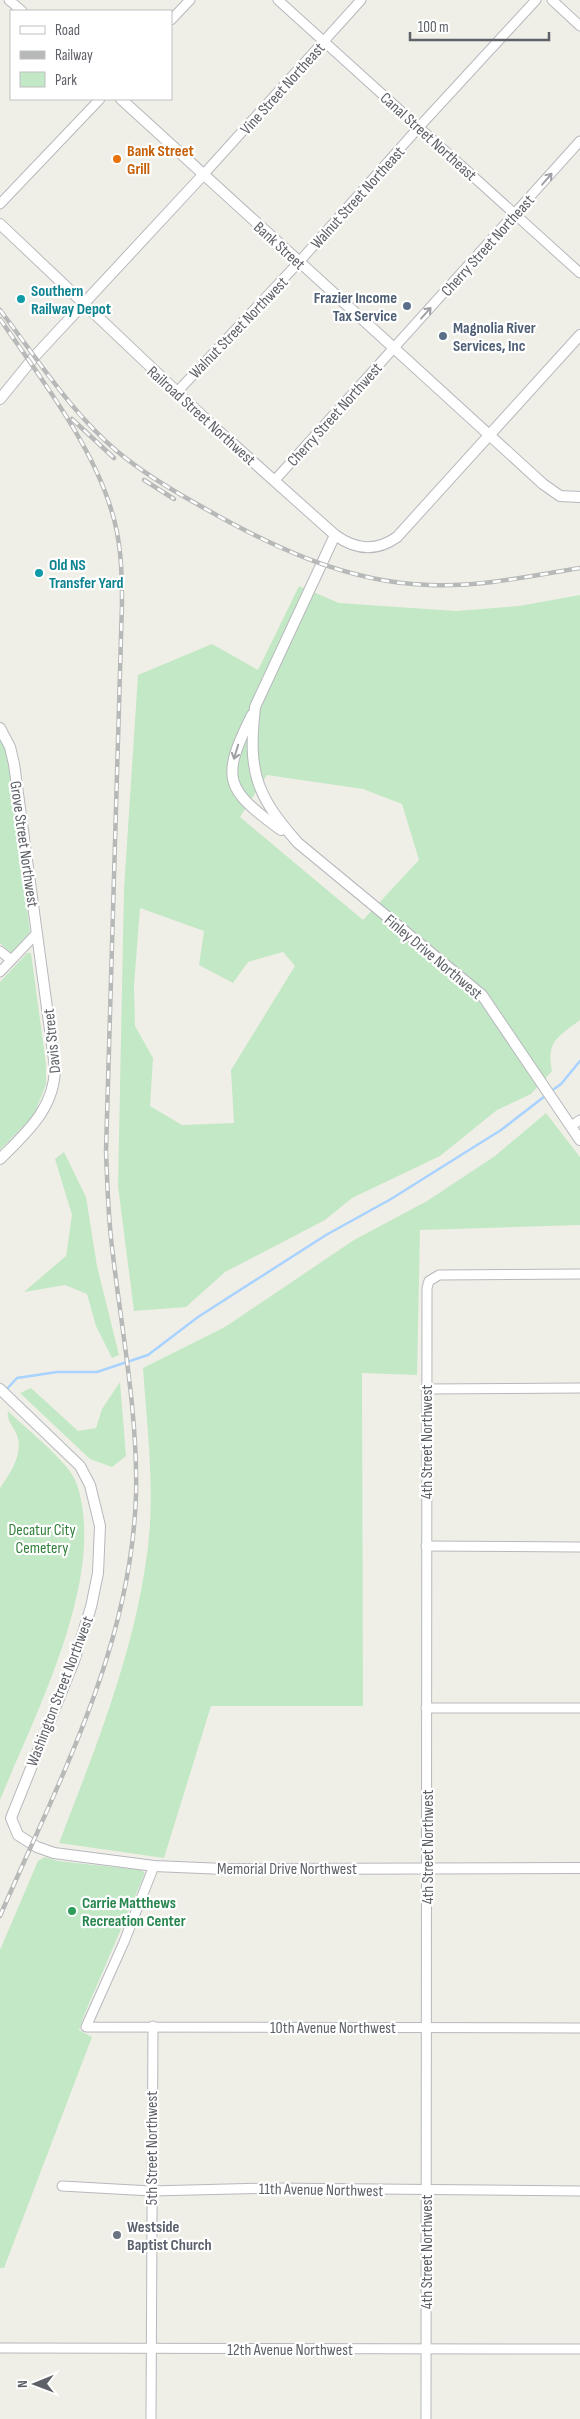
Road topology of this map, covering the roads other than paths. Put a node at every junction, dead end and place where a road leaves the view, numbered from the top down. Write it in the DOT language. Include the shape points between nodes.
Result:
graph roads {
  1 [pos="9,0"];
  2 [pos="190,0"];
  3 [pos="278,0"];
  4 [pos="361,0"];
  5 [pos="536,0"];
  6 [pos="552,0"];
  7 [pos="21,10"];
  8 [pos="172,19"];
  9 [pos="580,26"];
  10 [pos="324,41"];
  11 [pos="99,100"];
  12 [pos="121,100"];
  13 [pos="419,127"];
  14 [pos="580,141"];
  15 [pos="203,175"];
  16 [pos="0,204"];
  17 [pos="515,214"];
  18 [pos="0,224"];
  19 [pos="300,262"];
  20 [pos="580,273"];
  21 [pos="84,306"];
  22 [pos="580,334"];
  23 [pos="394,349"];
  24 [pos="177,392"];
  25 [pos="0,399"];
  26 [pos="489,434"];
  27 [pos="275,480"];
  28 [pos="580,497"];
  29 [pos="335,535"];
  30 [pos="256,707"];
  31 [pos="0,728"];
  32 [pos="298,843"];
  33 [pos="37,933"];
  34 [pos="0,951"];
  35 [pos="10,960"];
  36 [pos="0,972"];
  37 [pos="575,1123"];
  38 [pos="580,1140"];
  39 [pos="0,1159"];
  40 [pos="580,1274"];
  41 [pos="580,1388"];
  42 [pos="0,1389"];
  43 [pos="426,1390"];
  44 [pos="426,1546"];
  45 [pos="580,1547"];
  46 [pos="426,1708"];
  47 [pos="580,1708"];
  48 [pos="10,1818"];
  49 [pos="154,1866"];
  50 [pos="426,1868"];
  51 [pos="580,1868"];
  52 [pos="152,2026"];
  53 [pos="426,2028"];
  54 [pos="580,2028"];
  55 [pos="62,2186"];
  56 [pos="426,2190"];
  57 [pos="151,2191"];
  58 [pos="580,2191"];
  59 [pos="0,2348"];
  60 [pos="151,2348"];
  61 [pos="426,2349"];
  62 [pos="580,2349"];
  63 [pos="152,2419"];
  64 [pos="426,2419"];
  1 -- 7 [label="street"];
  2 -- 8 [label="street"];
  3 -- 10 [label="street, Canal Street Northeast"];
  4 -- 10 [label="street, Vine Street Northeast"];
  5 -- 13 [label="street, Walnut Street Northeast"];
  6 -- 9 [label="street"];
  10 -- 13 [label="street, Canal Street Northeast"];
  10 -- 15 [label="street, Vine Street Northeast"];
  11 -- 16 [label="street"];
  12 -- 15 [label="street, Bank Street"];
  13 -- 17 [label="street, Canal Street Northeast"];
  13 -- 19 [label="street, Walnut Street Northeast"];
  17 -- 14 [label="street, Cherry Street Northeast, one-way"];
  15 -- 19 [label="street, Bank Street"];
  15 -- 21 [label="street"];
  17 -- 20 [label="street, Canal Street Northeast"];
  23 -- 17 [label="street, Cherry Street Northeast, one-way"];
  18 -- 21 [label="street, Railroad Street Northwest"];
  19 -- 23 [label="street, Bank Street"];
  19 -- 24 [label="street, Walnut Street Northwest"];
  21 -- 24 [label="street, Railroad Street Northwest"];
  21 -- 25 [label="street" via="35,356"];
  22 -- 26 [label="street, Railroad Street Northwest"];
  23 -- 26 [label="street, Bank Street"];
  23 -- 27 [label="street, Cherry Street Northwest"];
  24 -- 27 [label="street, Railroad Street Northwest"];
  26 -- 28 [label="street, Bank Street" via="560,496"];
  26 -- 29 [label="street, Railroad Street Northwest" via="397,537 377,548 364,548"];
  27 -- 29 [label="street, Railroad Street Northwest"];
  29 -- 30 [label="street, Finley Drive Northwest"];
  30 -- 32 [label="street, Finley Drive Northwest" via="252,745 255,775 264,800"];
  30 -- 32 [label="street, Finley Drive Northwest, one-way" via="236,751 231,774 233,781 238,794 253,809"];
  31 -- 33 [label="street, Grove Street Northwest" via="14,764"];
  32 -- 37 [label="street, Finley Drive Northwest" via="482,995 559,1108"];
  33 -- 35 [label="street"];
  33 -- 39 [label="street, Davis Street" via="54,1053 55,1085 38,1120"];
  34 -- 35 [label="street"];
  35 -- 36 [label="street"];
  37 -- 38 [label="street, Finley Drive Northwest"];
  40 -- 43 [label="street, 4th Street Northwest" via="434,1277 427,1288"];
  41 -- 43 [label="street"];
  42 -- 48 [label="street, Washington Street Northwest" via="80,1466 97,1506 100,1541 96,1581 74,1661"];
  43 -- 44 [label="street, 4th Street Northwest"];
  44 -- 45 [label="street"];
  44 -- 46 [label="street, 4th Street Northwest"];
  46 -- 47 [label="street"];
  46 -- 50 [label="street, 4th Street Northwest"];
  48 -- 49 [label="street, Memorial Drive Northwest" via="18,1834 37,1847 54,1853"];
  49 -- 50 [label="street, Memorial Drive Northwest"];
  49 -- 52 [label="street, 10th Avenue Northwest" via="86,2027"];
  50 -- 51 [label="street, Memorial Drive Northwest"];
  50 -- 53 [label="street, 4th Street Northwest"];
  52 -- 53 [label="street, 10th Avenue Northwest"];
  52 -- 57 [label="street, 5th Street Northwest"];
  53 -- 54 [label="street, 10th Avenue Northwest"];
  53 -- 56 [label="street, 4th Street Northwest"];
  55 -- 57 [label="street, 11th Avenue Northwest"];
  56 -- 57 [label="street, 11th Avenue Northwest" via="244,2188"];
  56 -- 58 [label="street, 11th Avenue Northwest"];
  56 -- 61 [label="street, 4th Street Northwest"];
  57 -- 60 [label="street, 5th Street Northwest"];
  59 -- 60 [label="street, 12th Avenue Northwest"];
  60 -- 61 [label="street, 12th Avenue Northwest"];
  60 -- 63 [label="street, 5th Street Northwest"];
  61 -- 62 [label="street, 12th Avenue Northwest"];
  61 -- 64 [label="street, 4th Street Northwest"];
}
